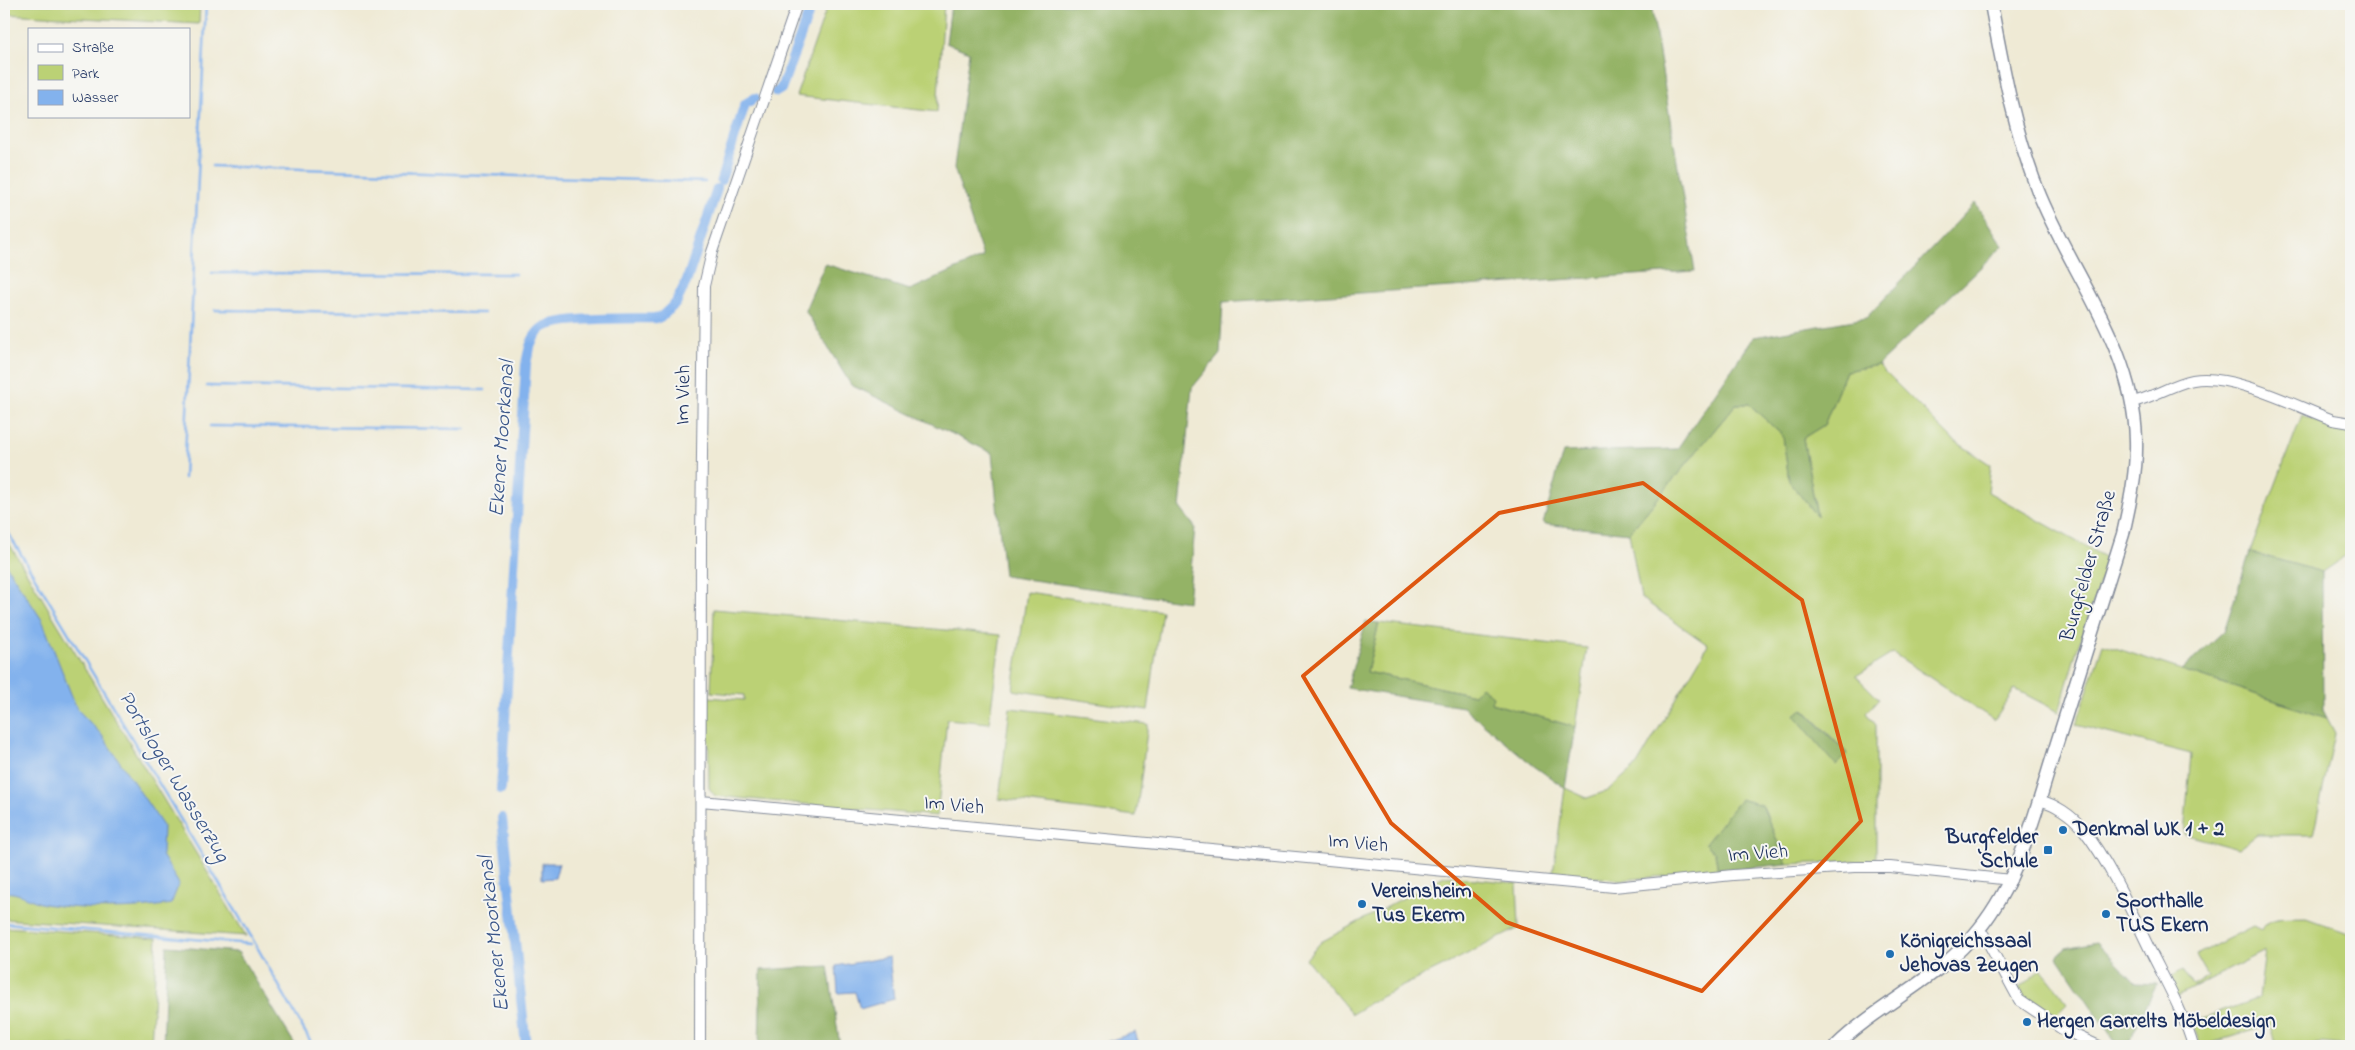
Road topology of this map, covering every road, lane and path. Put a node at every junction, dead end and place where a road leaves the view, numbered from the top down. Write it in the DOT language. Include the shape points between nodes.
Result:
graph roads {
  1 [pos="798,4"];
  2 [pos="1991,4"];
  3 [pos="2132,402"];
  4 [pos="2351,423"];
  5 [pos="2039,800"];
  6 [pos="701,801"];
  7 [pos="2011,880"];
  8 [pos="1978,931"];
  9 [pos="700,1046"];
  10 [pos="1836,1046"];
  11 [pos="2099,1046"];
  12 [pos="2193,1046"];
  1 -- 6 [label="street, Im Vieh" via="712,252 704,286"];
  2 -- 3 [label="street, Burgfelder Straße" via="2007,89 2026,158 2039,194 2111,338"];
  3 -- 4 [label="street" via="2195,380 2226,380 2333,420"];
  3 -- 5 [label="street, Burgfelder Straße" via="2136,455 2131,501"];
  5 -- 7 [label="street, Burgfelder Straße"];
  5 -- 12 [label="street" via="2062,810 2076,822 2104,860 2161,972"];
  6 -- 7 [label="street, Im Vieh" via="1614,887 1733,874 1854,867 1890,867"];
  6 -- 9 [label="street, Im Vieh"];
  7 -- 8 [label="street, Burgfelder Straße"];
  8 -- 10 [label="street, Burgfelder Straße" via="1949,959"];
  8 -- 11 [label="street" via="1984,935 2019,1000 2062,1028"];
}
